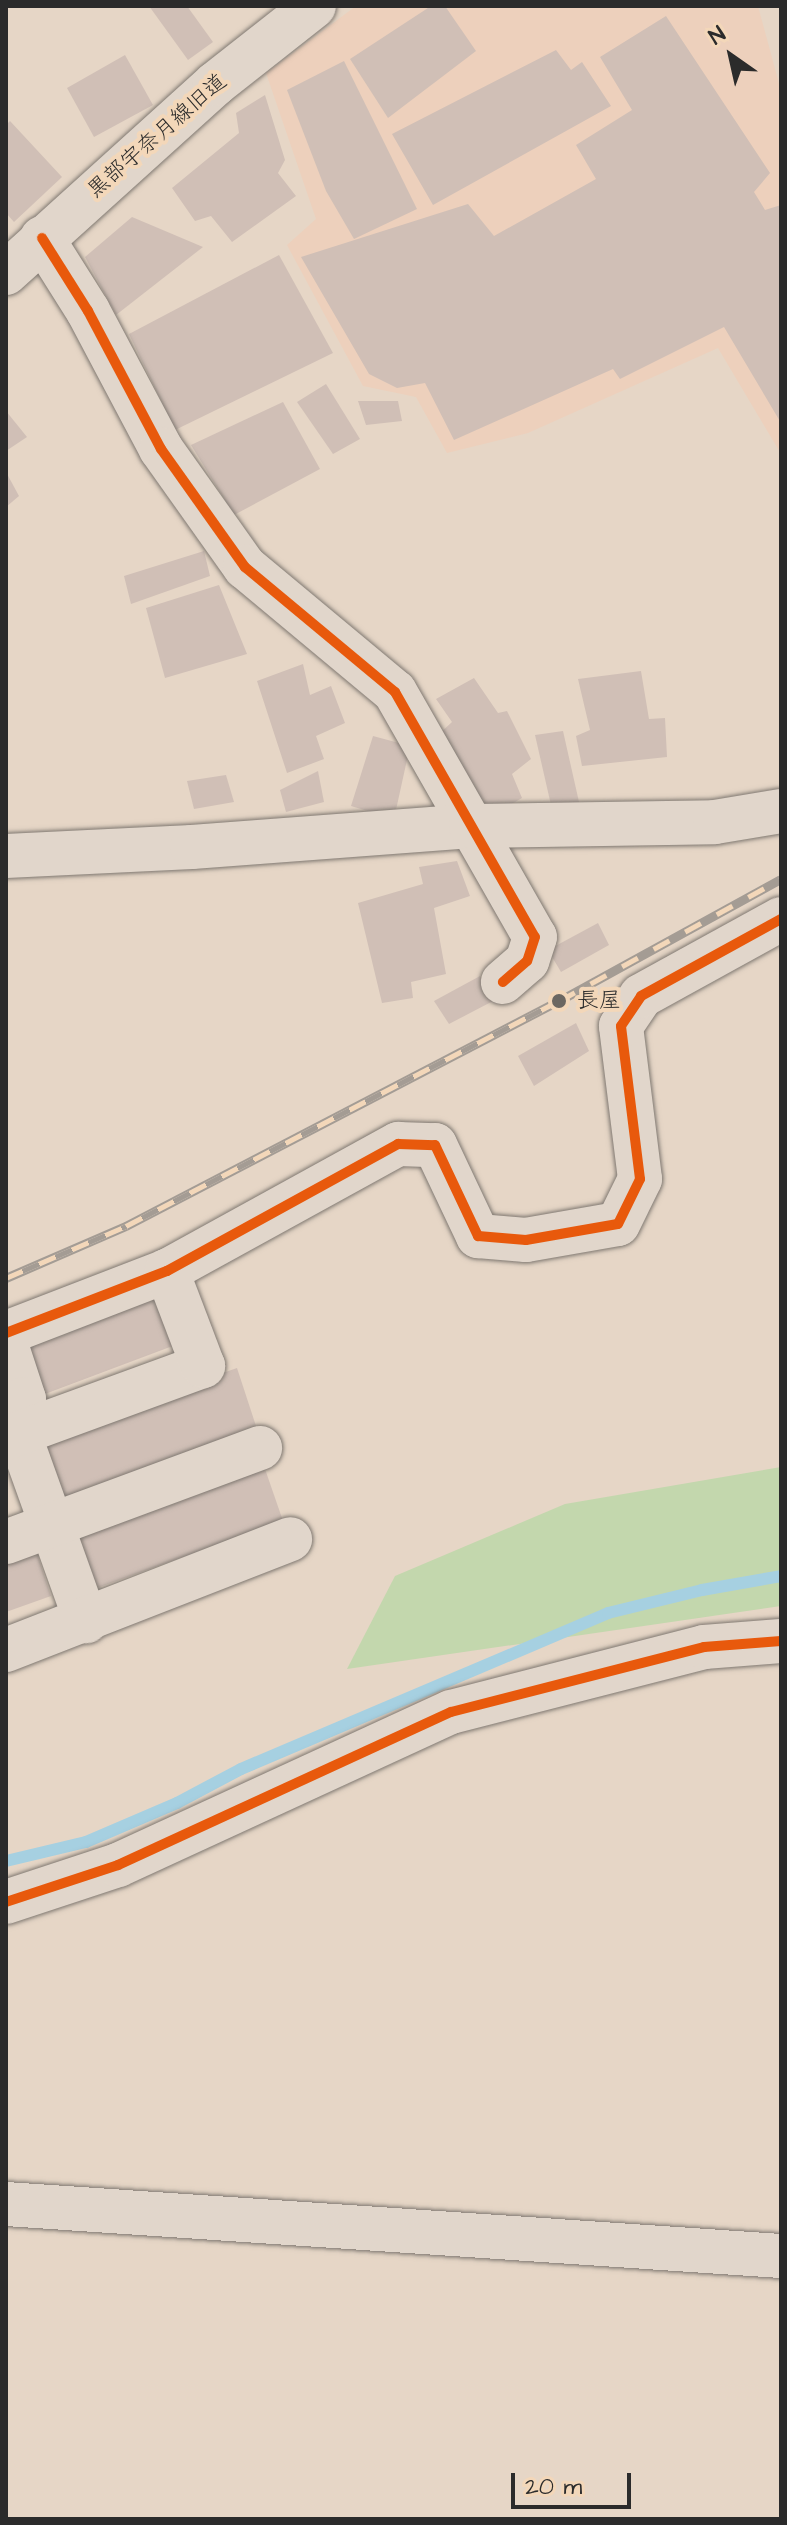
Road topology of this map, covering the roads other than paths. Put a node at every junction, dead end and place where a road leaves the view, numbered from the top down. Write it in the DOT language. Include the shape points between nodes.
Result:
graph roads {
  1 [pos="314,6"];
  2 [pos="42,238"];
  3 [pos="6,273"];
  4 [pos="781,811"];
  5 [pos="471,826"];
  6 [pos="6,856"];
  7 [pos="781,919"];
  8 [pos="503,982"];
  9 [pos="167,1271"];
  10 [pos="6,1333"];
  11 [pos="6,1344"];
  12 [pos="13,1436"];
  13 [pos="260,1448"];
  14 [pos="51,1528"];
  15 [pos="290,1539"];
  16 [pos="6,1542"];
  17 [pos="86,1621"];
  18 [pos="781,1641"];
  19 [pos="6,1650"];
  20 [pos="6,1902"];
  21 [pos="6,2204"];
  22 [pos="781,2256"];
  1 -- 2 [label="street, 黒部宇奈月線旧道" via="215,84"];
  2 -- 3 [label="street, 黒部宇奈月線旧道"];
  2 -- 5 [label="street" via="88,311 161,449 245,567 395,692"];
  4 -- 5 [label="street" via="715,822"];
  5 -- 6 [label="street"];
  5 -- 8 [label="street" via="535,937 527,961"];
  7 -- 9 [label="street" via="641,996 621,1026 640,1179 618,1224 526,1240 478,1236 435,1145 398,1144"];
  9 -- 10 [label="street"];
  9 -- 12 [label="street" via="203,1366"];
  11 -- 12 [label="street" via="24,1399"];
  12 -- 14 [label="street"];
  13 -- 14 [label="street"];
  14 -- 16 [label="street"];
  14 -- 17 [label="street"];
  15 -- 17 [label="street"];
  17 -- 19 [label="street"];
  18 -- 20 [label="street" via="704,1647 451,1712 118,1865"];
  21 -- 22 [label="street"];
}
